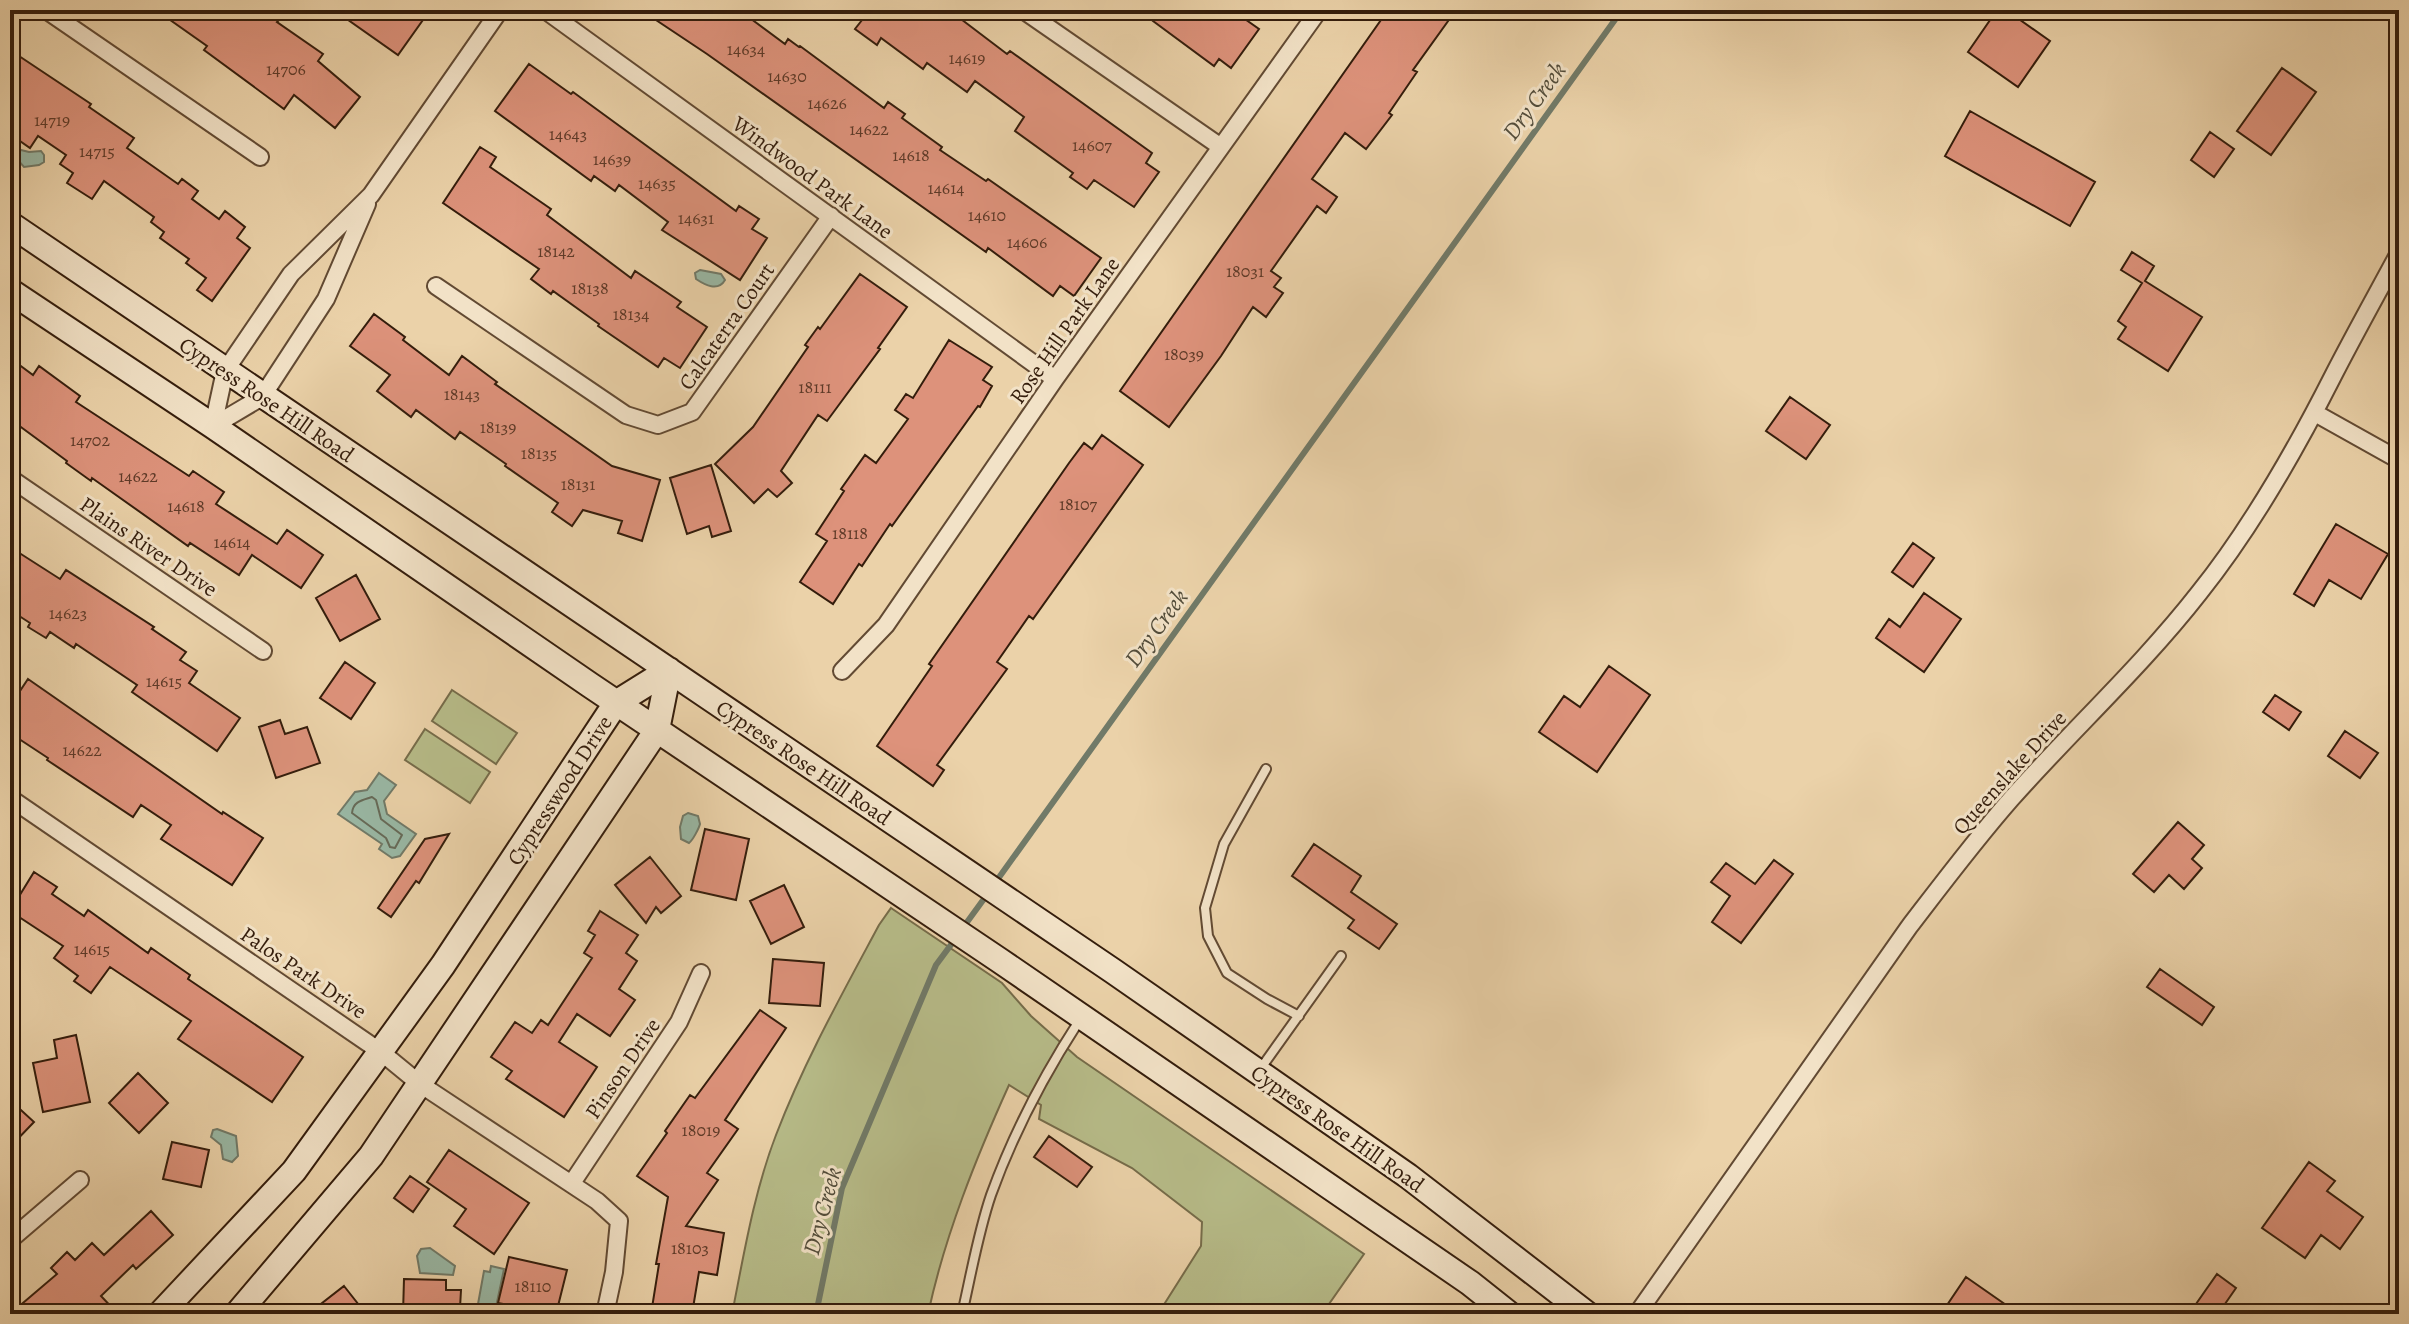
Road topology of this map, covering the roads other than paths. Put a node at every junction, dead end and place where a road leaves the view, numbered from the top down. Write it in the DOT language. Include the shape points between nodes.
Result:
graph roads {
  1 [pos="46,10"];
  2 [pos="500,10"];
  3 [pos="545,10"];
  4 [pos="1023,10"];
  5 [pos="1319,10"];
  6 [pos="1221,147"];
  7 [pos="260,157"];
  8 [pos="371,195"];
  9 [pos="831,216"];
  10 [pos="10,224"];
  11 [pos="2399,253"];
  12 [pos="436,286"];
  13 [pos="10,291"];
  14 [pos="225,371"];
  15 [pos="1055,379"];
  16 [pos="262,397"];
  17 [pos="2315,413"];
  18 [pos="213,426"];
  19 [pos="2399,460"];
  20 [pos="10,478"];
  21 [pos="263,651"];
  22 [pos="669,670"];
  23 [pos="842,671"];
  24 [pos="616,703"];
  25 [pos="657,730"];
  26 [pos="1266,769"];
  27 [pos="10,798"];
  28 [pos="1341,956"];
  29 [pos="701,973"];
  30 [pos="1082,1016"];
  31 [pos="1299,1016"];
  32 [pos="381,1052"];
  33 [pos="1258,1072"];
  34 [pos="420,1084"];
  35 [pos="80,1180"];
  36 [pos="572,1183"];
  37 [pos="10,1240"];
  38 [pos="160,1314"];
  39 [pos="237,1314"];
  40 [pos="605,1314"];
  41 [pos="962,1314"];
  42 [pos="1509,1314"];
  43 [pos="1587,1314"];
  44 [pos="1637,1314"];
  1 -- 7 [label="street"];
  2 -- 8 [label="street"];
  3 -- 9 [label="street, Windwood Park Lane"];
  4 -- 6 [label="street"];
  5 -- 6 [label="street, Rose Hill Park Lane"];
  6 -- 15 [label="street, Rose Hill Park Lane"];
  8 -- 14 [label="street" via="291,274"];
  8 -- 16 [label="street" via="326,299"];
  9 -- 12 [label="street, Calcaterra Court" via="692,412 658,425 626,415"];
  9 -- 15 [label="street, Windwood Park Lane"];
  10 -- 14 [label="main road, Cypress Rose Hill Road"];
  11 -- 17 [label="street, Queenslake Drive"];
  13 -- 18 [label="main road"];
  14 -- 16 [label="main road, Cypress Rose Hill Road"];
  14 -- 18 [label="street"];
  15 -- 23 [label="street, Rose Hill Park Lane" via="886,625"];
  16 -- 18 [label="street"];
  16 -- 22 [label="main road, Cypress Rose Hill Road"];
  17 -- 19 [label="street"];
  17 -- 44 [label="street, Queenslake Drive" via="2245,530 2200,592 1956,866"];
  18 -- 24 [label="main road"];
  20 -- 21 [label="street, Plains River Drive"];
  22 -- 24 [label="main road, Cypresswood Drive"];
  22 -- 25 [label="main road, Cypresswood Drive"];
  22 -- 33 [label="main road, Cypress Rose Hill Road"];
  24 -- 25 [label="main road"];
  24 -- 32 [label="main road, Cypresswood Drive"];
  25 -- 30 [label="main road"];
  25 -- 34 [label="main road, Cypresswood Drive"];
  26 -- 31 [label="lane" via="1224,844 1205,908 1208,936 1227,973"];
  27 -- 32 [label="street, Palos Park Drive"];
  28 -- 31 [label="lane"];
  29 -- 36 [label="street, Pinson Drive" via="679,1022"];
  30 -- 41 [label="lane" via="1014,1140 990,1198"];
  30 -- 42 [label="main road"];
  31 -- 33 [label="lane"];
  32 -- 34 [label="street, Palos Park Drive"];
  32 -- 38 [label="main road, Cypresswood Drive" via="294,1171"];
  33 -- 43 [label="main road, Cypress Rose Hill Road" via="1408,1176"];
  34 -- 36 [label="street, Palos Park Drive"];
  34 -- 39 [label="main road, Cypresswood Drive" via="371,1156"];
  35 -- 37 [label="street"];
  36 -- 40 [label="street, Palos Park Drive" via="619,1221"];
}
